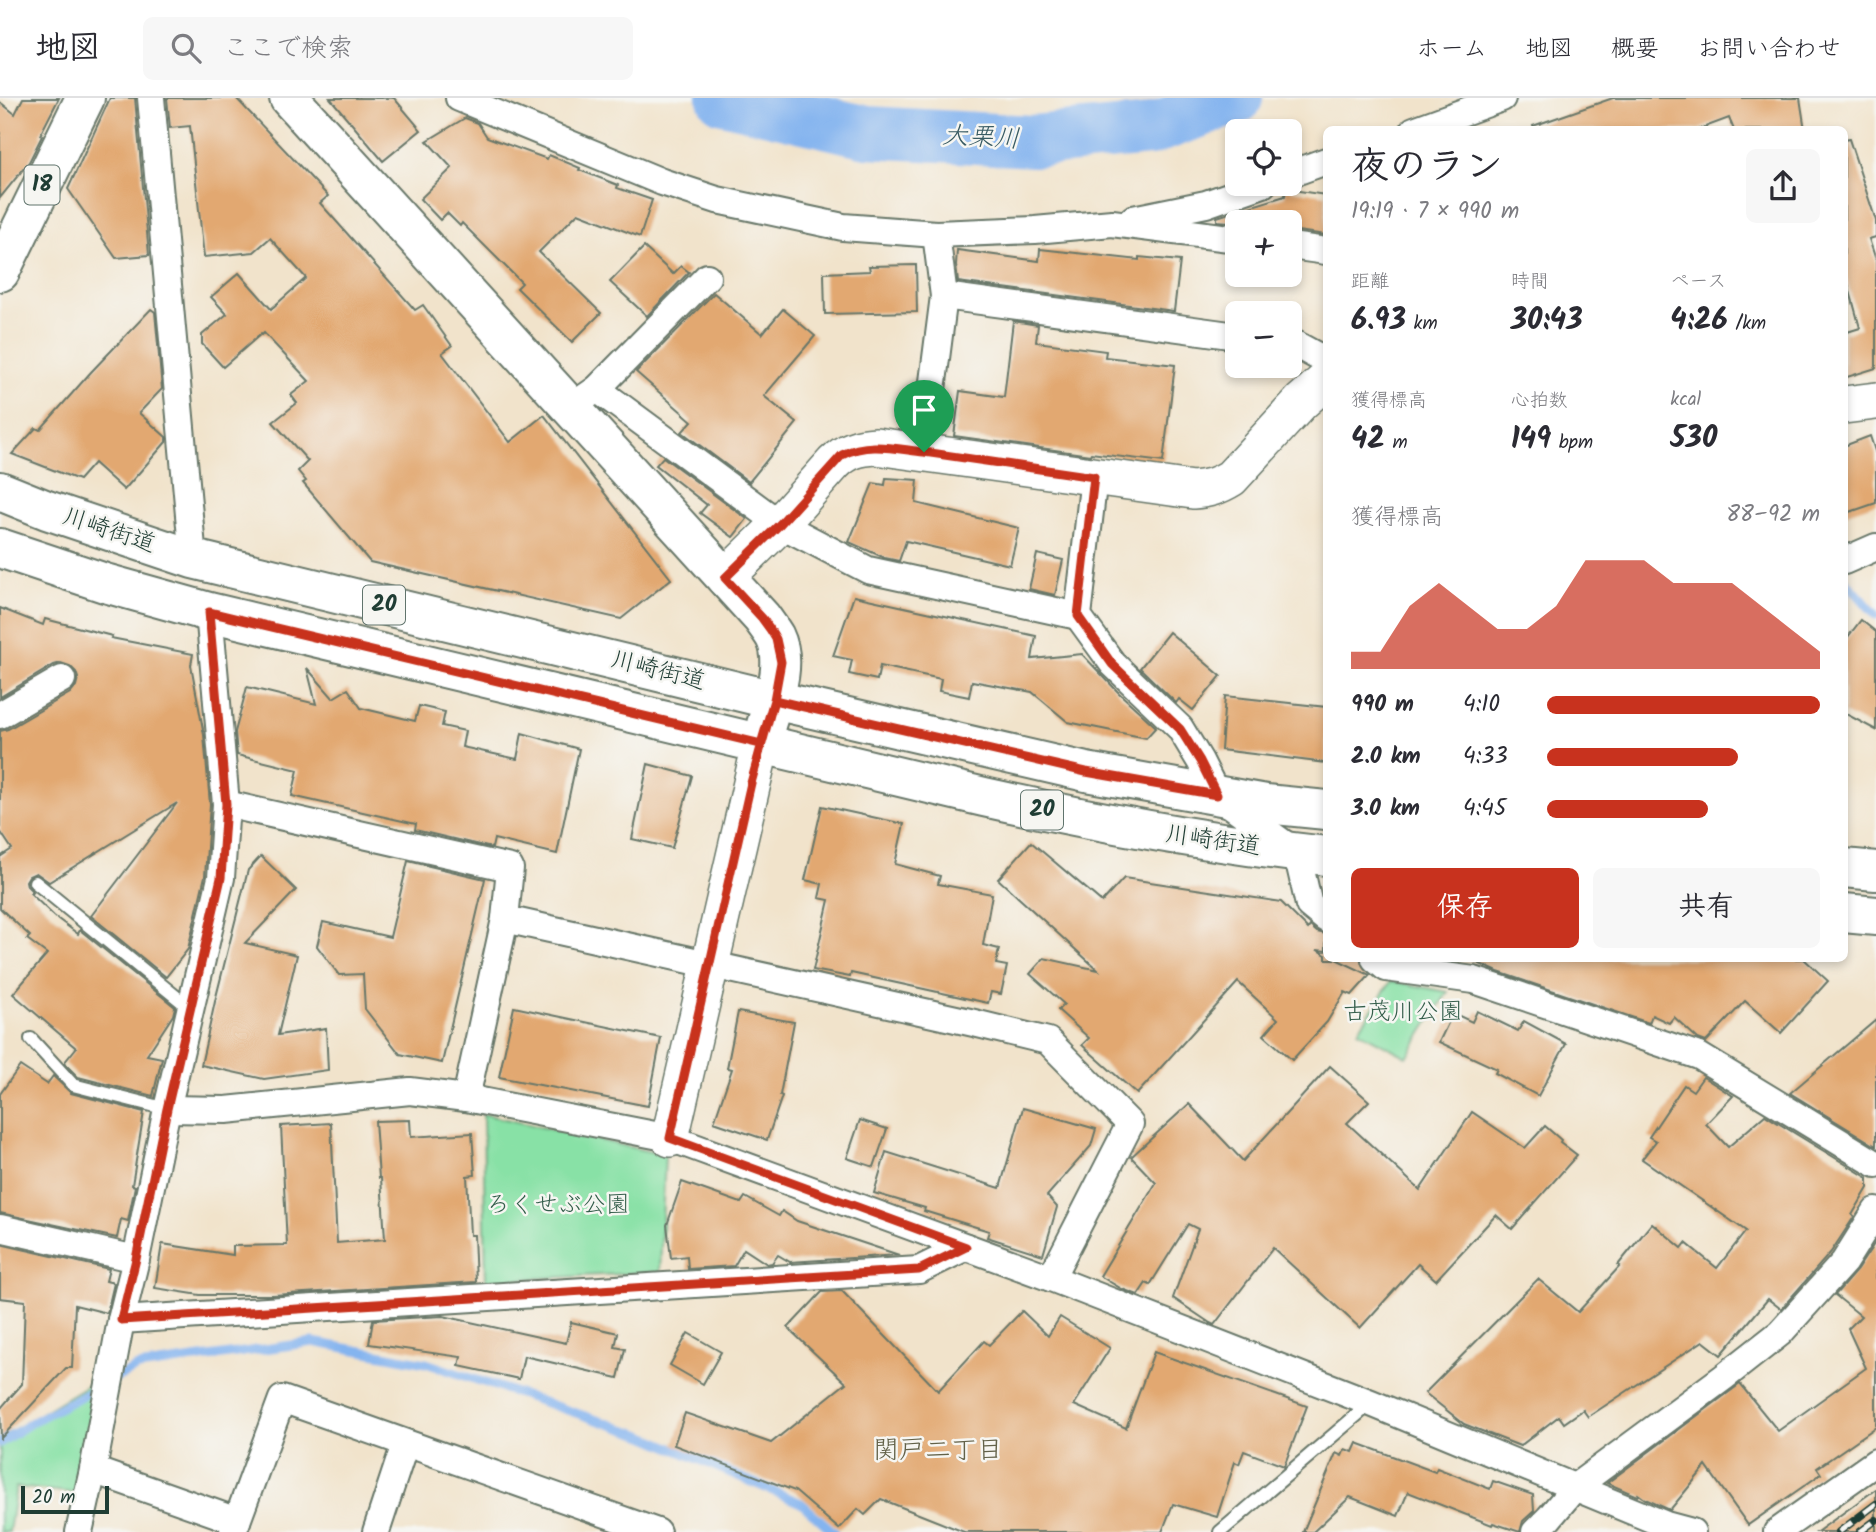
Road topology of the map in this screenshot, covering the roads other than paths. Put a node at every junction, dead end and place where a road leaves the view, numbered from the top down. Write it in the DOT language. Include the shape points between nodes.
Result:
graph roads {
  1 [pos="85,98"];
  2 [pos="151,98"];
  3 [pos="289,98"];
  4 [pos="459,98"];
  5 [pos="1502,98"];
  6 [pos="1425,126"];
  7 [pos="1323,162"];
  8 [pos="1302,170"];
  9 [pos="1229,196"];
  10 [pos="1112,223"];
  11 [pos="936,234"];
  12 [pos="1225,237"];
  13 [pos="1302,248"];
  14 [pos="1323,251"];
  15 [pos="0,272"];
  16 [pos="707,277"];
  17 [pos="944,296"];
  18 [pos="1225,334"];
  19 [pos="1302,347"];
  20 [pos="1323,359"];
  21 [pos="1323,383"];
  22 [pos="584,398"];
  23 [pos="1876,401"];
  24 [pos="1848,404"];
  25 [pos="924,452"];
  26 [pos="1094,477"];
  27 [pos="0,491"];
  28 [pos="780,524"];
  29 [pos="1876,547"];
  30 [pos="0,548"];
  31 [pos="1848,556"];
  32 [pos="193,559"];
  33 [pos="725,578"];
  34 [pos="209,612"];
  35 [pos="1078,616"];
  36 [pos="62,679"];
  37 [pos="774,700"];
  38 [pos="0,715"];
  39 [pos="761,744"];
  40 [pos="1217,795"];
  41 [pos="226,804"];
  42 [pos="1323,810"];
  43 [pos="1312,854"];
  44 [pos="1848,868"];
  45 [pos="1876,871"];
  46 [pos="36,882"];
  47 [pos="1848,913"];
  48 [pos="1323,916"];
  49 [pos="1876,916"];
  50 [pos="505,919"];
  51 [pos="1379,962"];
  52 [pos="710,965"];
  53 [pos="191,1009"];
  54 [pos="31,1039"];
  55 [pos="466,1098"];
  56 [pos="167,1109"];
  57 [pos="670,1138"];
  58 [pos="1876,1164"];
  59 [pos="1876,1211"];
  60 [pos="0,1228"];
  61 [pos="966,1247"];
  62 [pos="136,1259"];
  63 [pos="1051,1278"];
  64 [pos="121,1320"];
  65 [pos="1371,1403"];
  66 [pos="405,1444"];
  67 [pos="1876,1462"];
  68 [pos="93,1470"];
  69 [pos="1575,1487"];
  70 [pos="235,1527"];
  71 [pos="79,1532"];
  72 [pos="376,1532"];
  73 [pos="657,1532"];
  74 [pos="1220,1532"];
  75 [pos="1535,1532"];
  76 [pos="1692,1532"];
  77 [pos="1777,1532"];
  1 -- 15 [label="main road, 18"];
  2 -- 32 [label="street"];
  3 -- 22 [label="main road"];
  4 -- 11 [label="street" via="662,183 716,200 843,227"];
  5 -- 6 [label="street"];
  7 -- 8 [label="street"];
  9 -- 10 [label="street"];
  10 -- 11 [label="street"];
  10 -- 12 [label="street"];
  11 -- 17 [label="street"];
  13 -- 14 [label="street"];
  16 -- 22 [label="street"];
  17 -- 18 [label="street"];
  17 -- 25 [label="street"];
  19 -- 20 [label="street"];
  21 -- 26 [label="street" via="1219,486 1193,490"];
  22 -- 28 [label="street"];
  22 -- 33 [label="main road"];
  23 -- 24 [label="street"];
  25 -- 26 [label="street"];
  25 -- 28 [label="street" via="876,446 852,449"];
  26 -- 35 [label="street"];
  27 -- 32 [label="main road, 川崎街道 / 20"];
  28 -- 33 [label="street"];
  28 -- 35 [label="street" via="868,570"];
  29 -- 31 [label="street"];
  30 -- 34 [label="main road, 川崎街道 / 20"];
  32 -- 37 [label="main road, 川崎街道 / 20"];
  33 -- 37 [label="main road" via="776,639 781,662"];
  34 -- 39 [label="main road, 川崎街道 / 20"];
  34 -- 41 [label="street"];
  35 -- 40 [label="street" via="1112,664 1180,729"];
  36 -- 38 [label="street"];
  37 -- 39 [label="main road"];
  37 -- 40 [label="main road, 川崎街道 / 20" via="1073,769"];
  39 -- 43 [label="main road, 川崎街道 / 20" via="1102,823"];
  39 -- 52 [label="street"];
  40 -- 42 [label="main road, 川崎街道 / 20"];
  40 -- 43 [label="street"];
  41 -- 50 [label="street" via="510,868"];
  41 -- 53 [label="street" via="221,878"];
  43 -- 48 [label="street" via="1310,905"];
  44 -- 45 [label="main road"];
  46 -- 53 [label="lane"];
  47 -- 49 [label="main road"];
  50 -- 52 [label="street"];
  50 -- 55 [label="street"];
  51 -- 58 [label="street" via="1386,968 1474,980 1699,1056"];
  52 -- 57 [label="street"];
  52 -- 63 [label="street" via="1048,1041 1130,1124"];
  53 -- 56 [label="street"];
  54 -- 56 [label="lane" via="73,1085"];
  55 -- 56 [label="street" via="410,1091 226,1110"];
  55 -- 57 [label="street"];
  56 -- 62 [label="street"];
  57 -- 61 [label="street"];
  59 -- 69 [label="street" via="1844,1262 1780,1333"];
  60 -- 62 [label="street"];
  61 -- 63 [label="street"];
  61 -- 64 [label="street" via="919,1270"];
  62 -- 64 [label="street"];
  63 -- 65 [label="street"];
  64 -- 68 [label="street"];
  65 -- 69 [label="street"];
  65 -- 74 [label="lane"];
  66 -- 70 [label="street" via="282,1399"];
  66 -- 72 [label="street"];
  66 -- 73 [label="street"];
  67 -- 77 [label="street"];
  68 -- 70 [label="street"];
  68 -- 71 [label="street"];
  69 -- 75 [label="street"];
  69 -- 76 [label="street"];
}
